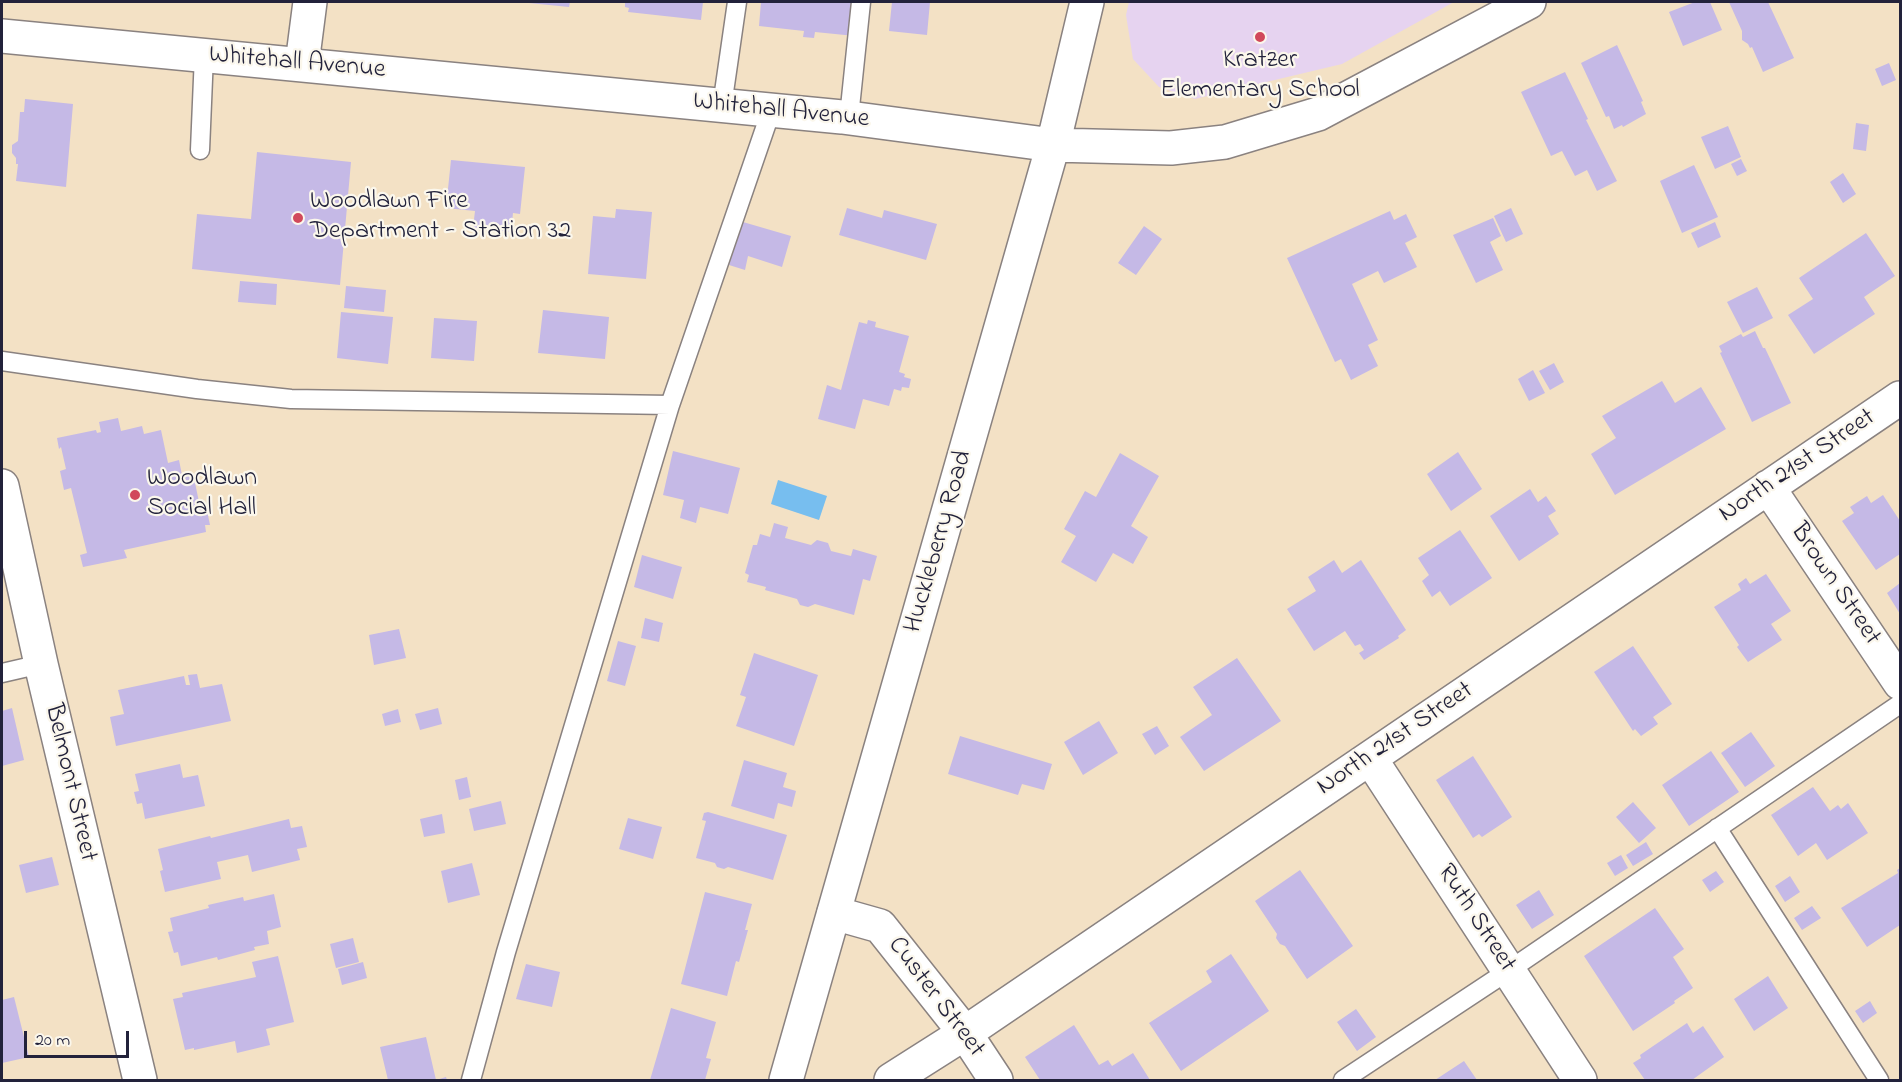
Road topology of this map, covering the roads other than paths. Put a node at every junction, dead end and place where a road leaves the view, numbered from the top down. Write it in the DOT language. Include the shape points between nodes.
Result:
graph roads {
  1 [pos="310,2"];
  2 [pos="737,2"];
  3 [pos="861,2"];
  4 [pos="1087,2"];
  5 [pos="1529,2"];
  6 [pos="2,36"];
  7 [pos="204,55"];
  8 [pos="302,64"];
  9 [pos="722,106"];
  10 [pos="771,111"];
  11 [pos="849,117"];
  12 [pos="1053,145"];
  13 [pos="200,150"];
  14 [pos="2,361"];
  15 [pos="1900,398"];
  16 [pos="670,405"];
  17 [pos="2,486"];
  18 [pos="1768,487"];
  19 [pos="41,664"];
  20 [pos="2,673"];
  21 [pos="1900,683"];
  22 [pos="1900,705"];
  23 [pos="1370,758"];
  24 [pos="1718,828"];
  25 [pos="834,913"];
  26 [pos="1508,971"];
  27 [pos="965,1033"];
  28 [pos="140,1080"];
  29 [pos="471,1080"];
  30 [pos="786,1080"];
  31 [pos="891,1080"];
  32 [pos="996,1080"];
  33 [pos="1343,1080"];
  34 [pos="1580,1080"];
  35 [pos="1879,1080"];
  1 -- 8 [label="street"];
  2 -- 9 [label="lane"];
  3 -- 11 [label="lane"];
  4 -- 12 [label="street, Huckleberry Road"];
  5 -- 12 [label="street, Whitehall Avenue" via="1318,114 1225,142 1171,148"];
  6 -- 7 [label="street, Whitehall Avenue"];
  7 -- 8 [label="street, Whitehall Avenue"];
  7 -- 13 [label="lane"];
  8 -- 9 [label="street, Whitehall Avenue"];
  9 -- 10 [label="street, Whitehall Avenue"];
  10 -- 11 [label="street, Whitehall Avenue"];
  10 -- 16 [label="lane"];
  11 -- 12 [label="street, Whitehall Avenue"];
  12 -- 25 [label="street, Huckleberry Road"];
  14 -- 16 [label="lane" via="291,399"];
  15 -- 18 [label="street, North 21st Street"];
  16 -- 29 [label="lane"];
  17 -- 19 [label="street, Belmont Street"];
  18 -- 21 [label="street, Brown Street"];
  18 -- 23 [label="street, North 21st Street"];
  19 -- 20 [label="lane"];
  19 -- 28 [label="street, Belmont Street"];
  22 -- 24 [label="lane"];
  23 -- 26 [label="street, Ruth Street"];
  23 -- 27 [label="street, North 21st Street"];
  24 -- 26 [label="lane"];
  24 -- 35 [label="lane"];
  25 -- 27 [label="street, Custer Street" via="880,926"];
  25 -- 30 [label="street, Huckleberry Road"];
  26 -- 33 [label="lane"];
  26 -- 34 [label="street, Ruth Street"];
  27 -- 31 [label="street, North 21st Street"];
  27 -- 32 [label="street, Custer Street"];
}
